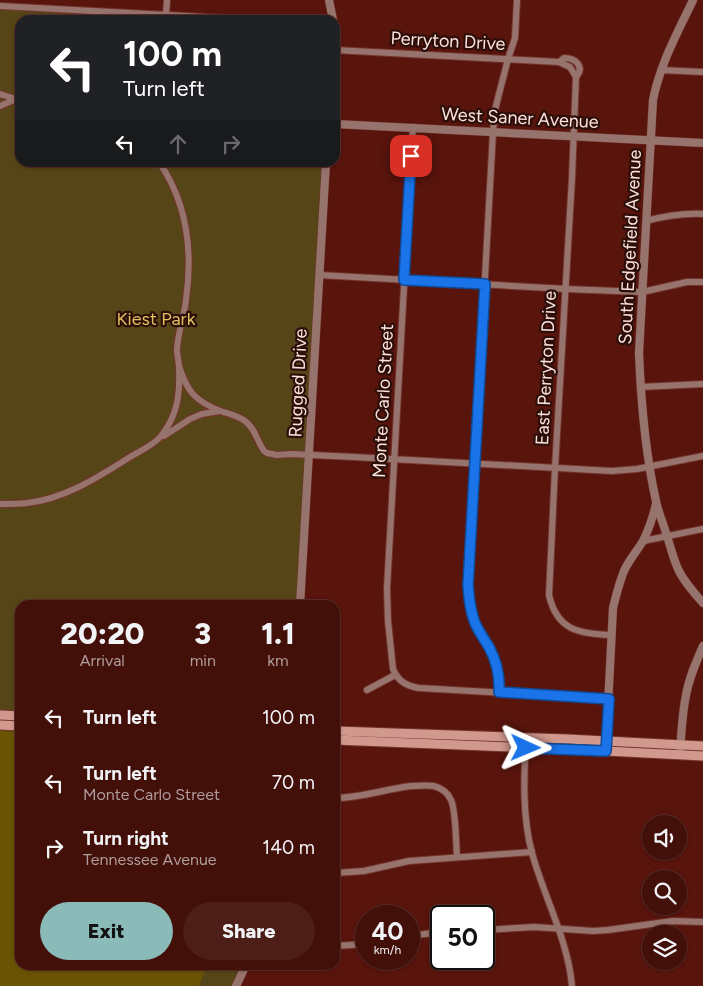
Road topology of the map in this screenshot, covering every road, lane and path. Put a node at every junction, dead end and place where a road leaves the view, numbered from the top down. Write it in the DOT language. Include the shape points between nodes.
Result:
graph roads {
  1 [pos="167,0"];
  2 [pos="329,0"];
  3 [pos="518,0"];
  4 [pos="693,0"];
  5 [pos="0,6"];
  6 [pos="166,15"];
  7 [pos="331,15"];
  8 [pos="340,50"];
  9 [pos="508,59"];
  10 [pos="559,62"];
  11 [pos="576,62"];
  12 [pos="661,70"];
  13 [pos="703,72"];
  14 [pos="576,77"];
  15 [pos="0,94"];
  16 [pos="15,98"];
  17 [pos="15,100"];
  18 [pos="0,106"];
  19 [pos="340,124"];
  20 [pos="412,127"];
  21 [pos="493,132"];
  22 [pos="573,136"];
  23 [pos="650,140"];
  24 [pos="703,143"];
  25 [pos="162,167"];
  26 [pos="326,167"];
  27 [pos="703,214"];
  28 [pos="646,221"];
  29 [pos="319,275"];
  30 [pos="404,280"];
  31 [pos="703,282"];
  32 [pos="485,284"];
  33 [pos="566,289"];
  34 [pos="642,292"];
  35 [pos="179,366"];
  36 [pos="703,384"];
  37 [pos="640,387"];
  38 [pos="222,411"];
  39 [pos="160,438"];
  40 [pos="309,455"];
  41 [pos="703,456"];
  42 [pos="394,459"];
  43 [pos="475,464"];
  44 [pos="650,466"];
  45 [pos="555,468"];
  46 [pos="656,502"];
  47 [pos="0,504"];
  48 [pos="703,529"];
  49 [pos="667,536"];
  50 [pos="643,541"];
  51 [pos="300,600"];
  52 [pos="703,603"];
  53 [pos="612,635"];
  54 [pos="703,646"];
  55 [pos="395,675"];
  56 [pos="367,690"];
  57 [pos="499,692"];
  58 [pos="609,699"];
  59 [pos="0,715"];
  60 [pos="15,716"];
  61 [pos="0,725"];
  62 [pos="15,726"];
  63 [pos="340,732"];
  64 [pos="526,738"];
  65 [pos="411,739"];
  66 [pos="340,740"];
  67 [pos="681,745"];
  68 [pos="606,746"];
  69 [pos="703,746"];
  70 [pos="526,748"];
  71 [pos="680,755"];
  72 [pos="703,756"];
  73 [pos="340,798"];
  74 [pos="532,852"];
  75 [pos="457,857"];
  76 [pos="340,873"];
  77 [pos="703,922"];
  78 [pos="558,928"];
  79 [pos="495,929"];
  80 [pos="355,945"];
  81 [pos="340,946"];
  82 [pos="244,970"];
  83 [pos="236,986"];
  84 [pos="572,986"];
  1 -- 6 [label="street"];
  2 -- 7 [label="street"];
  3 -- 9 [label="street" via="515,38"];
  4 -- 12 [label="street, South Edgefield Avenue"];
  5 -- 6 [label="street"];
  8 -- 9 [label="street, Perryton Drive"];
  9 -- 10 [label="street, Perryton Drive"];
  9 -- 21 [label="street"];
  10 -- 11 [label="street, Perryton Drive" via="564,58"];
  10 -- 14 [label="street" via="570,67"];
  11 -- 14 [label="street, East Perryton Drive" via="580,70"];
  12 -- 13 [label="street"];
  12 -- 23 [label="street, South Edgefield Avenue" via="653,100"];
  14 -- 22 [label="street, East Perryton Drive"];
  15 -- 16 [label="street"];
  17 -- 18 [label="street"];
  19 -- 20 [label="street, West Saner Avenue"];
  20 -- 21 [label="street, West Saner Avenue"];
  20 -- 30 [label="street, Monte Carlo Street"];
  21 -- 22 [label="street, West Saner Avenue"];
  21 -- 32 [label="street"];
  22 -- 23 [label="street, West Saner Avenue"];
  22 -- 33 [label="street, East Perryton Drive"];
  23 -- 24 [label="street, West Saner Avenue"];
  23 -- 28 [label="street, South Edgefield Avenue"];
  25 -- 35 [label="street" via="183,211 189,244 186,302 177,349"];
  26 -- 29 [label="street, Rugged Drive"];
  27 -- 28 [label="street" via="664,216"];
  28 -- 34 [label="street, South Edgefield Avenue"];
  29 -- 30 [label="street"];
  29 -- 40 [label="street, Rugged Drive"];
  30 -- 32 [label="street"];
  30 -- 42 [label="street, Monte Carlo Street"];
  31 -- 34 [label="street" via="686,282"];
  32 -- 33 [label="street"];
  32 -- 43 [label="street"];
  33 -- 34 [label="street"];
  33 -- 45 [label="street, East Perryton Drive"];
  34 -- 37 [label="street, South Edgefield Avenue"];
  35 -- 38 [label="street" via="193,395"];
  35 -- 39 [label="street" via="178,400"];
  36 -- 37 [label="street"];
  37 -- 44 [label="street, South Edgefield Avenue"];
  38 -- 39 [label="street" via="190,419"];
  38 -- 40 [label="street" via="236,416 252,428 267,453"];
  39 -- 47 [label="street" via="97,478 62,495 27,503"];
  40 -- 42 [label="street"];
  40 -- 51 [label="street, Rugged Drive"];
  41 -- 44 [label="street"];
  42 -- 43 [label="street"];
  42 -- 55 [label="street, Monte Carlo Street" via="387,588 391,660"];
  43 -- 45 [label="street"];
  43 -- 57 [label="street" via="469,600 475,624 498,668"];
  44 -- 45 [label="street" via="623,471"];
  44 -- 46 [label="street, South Edgefield Avenue"];
  45 -- 53 [label="street, East Perryton Drive" via="549,586 551,605 557,616 577,631"];
  46 -- 49 [label="street, South Edgefield Avenue"];
  46 -- 50 [label="street, South Edgefield Avenue"];
  48 -- 49 [label="street"];
  49 -- 50 [label="street"];
  49 -- 52 [label="street, South Edgefield Avenue" via="680,573"];
  50 -- 53 [label="street, South Edgefield Avenue" via="628,562 619,584 613,608"];
  53 -- 58 [label="street, South Edgefield Avenue"];
  54 -- 67 [label="street" via="686,694"];
  55 -- 56 [label="street"];
  55 -- 57 [label="street" via="413,687"];
  57 -- 58 [label="street"];
  58 -- 68 [label="street, South Edgefield Avenue"];
  59 -- 60 [label="main road"];
  61 -- 62 [label="main road"];
  63 -- 65 [label="main road"];
  64 -- 65 [label="main road"];
  64 -- 68 [label="main road"];
  64 -- 70 [label="street"];
  65 -- 66 [label="main road"];
  65 -- 70 [label="main road"];
  67 -- 68 [label="main road"];
  67 -- 69 [label="main road"];
  67 -- 71 [label="street"];
  68 -- 70 [label="main road"];
  68 -- 71 [label="main road"];
  70 -- 74 [label="street" via="526,825"];
  71 -- 72 [label="main road"];
  73 -- 75 [label="street" via="428,785 442,790 452,801 454,809"];
  74 -- 75 [label="street"];
  74 -- 78 [label="street"];
  75 -- 76 [label="street"];
  77 -- 78 [label="street" via="668,922 593,931"];
  78 -- 79 [label="street"];
  78 -- 84 [label="street"];
  80 -- 81 [label="street"];
  82 -- 83 [label="street"];
}
